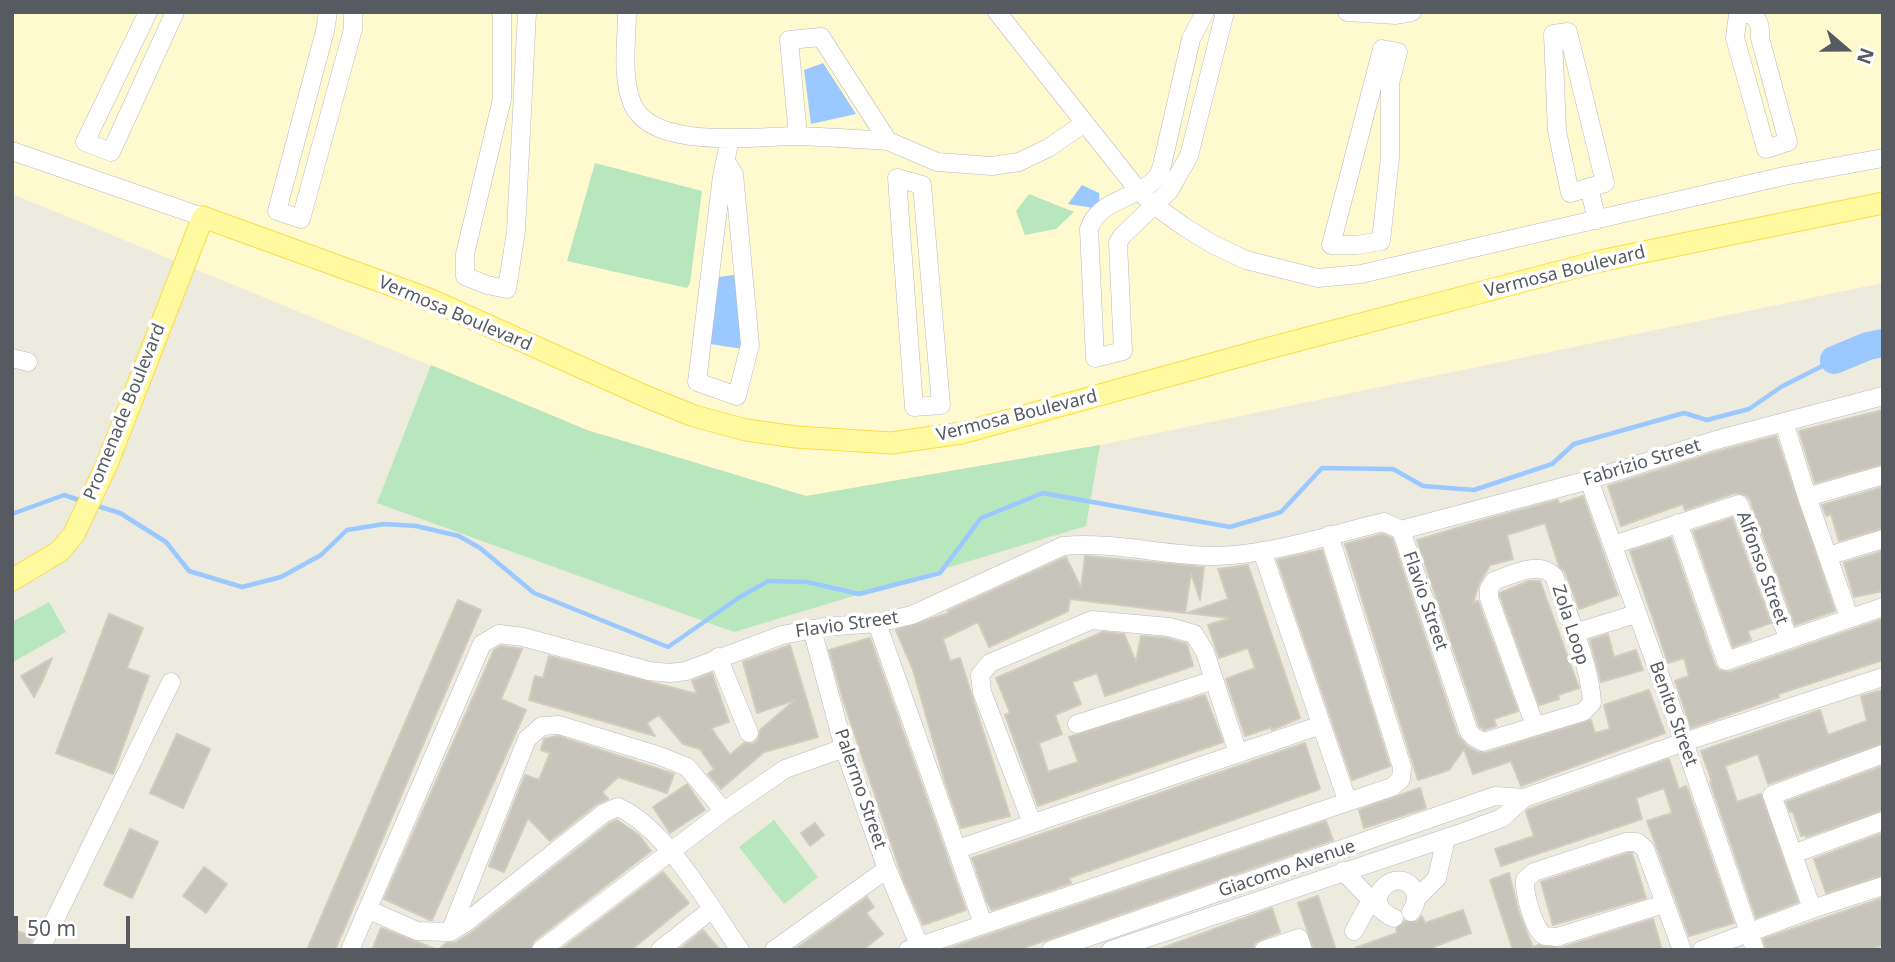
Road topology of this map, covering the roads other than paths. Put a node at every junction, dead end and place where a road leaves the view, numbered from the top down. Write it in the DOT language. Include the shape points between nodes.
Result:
graph roads {
  1 [pos="148,12"];
  2 [pos="175,12"];
  3 [pos="328,12"];
  4 [pos="353,12"];
  5 [pos="502,12"];
  6 [pos="527,12"];
  7 [pos="627,12"];
  8 [pos="997,12"];
  9 [pos="1205,12"];
  10 [pos="1225,12"];
  11 [pos="1347,12"];
  12 [pos="1412,12"];
  13 [pos="1085,123"];
  14 [pos="798,136"];
  15 [pos="730,139"];
  16 [pos="888,141"];
  17 [pos="1778,146"];
  18 [pos="12,151"];
  19 [pos="916,154"];
  20 [pos="1883,158"];
  21 [pos="726,162"];
  22 [pos="1783,176"];
  23 [pos="1158,177"];
  24 [pos="911,181"];
  25 [pos="1589,187"];
  26 [pos="1138,190"];
  27 [pos="1169,191"];
  28 [pos="1883,203"];
  29 [pos="1154,205"];
  30 [pos="203,217"];
  31 [pos="1597,220"];
  32 [pos="1357,245"];
  33 [pos="1361,274"];
  34 [pos="1883,396"];
  35 [pos="1784,422"];
  36 [pos="1883,475"];
  37 [pos="1589,480"];
  38 [pos="1807,497"];
  39 [pos="1678,523"];
  40 [pos="1401,530"];
  41 [pos="1329,535"];
  42 [pos="1883,540"];
  43 [pos="1613,545"];
  44 [pos="1262,551"];
  45 [pos="1828,556"];
  46 [pos="12,580"];
  47 [pos="1883,607"];
  48 [pos="1636,614"];
  49 [pos="1849,617"];
  50 [pos="877,623"];
  51 [pos="812,629"];
  52 [pos="1574,633"];
  53 [pos="1788,638"];
  54 [pos="718,657"];
  55 [pos="1883,677"];
  56 [pos="1214,680"];
  57 [pos="171,682"];
  58 [pos="1077,724"];
  59 [pos="1321,725"];
  60 [pos="1535,726"];
  61 [pos="749,733"];
  62 [pos="1474,737"];
  63 [pos="1684,742"];
  64 [pos="844,748"];
  65 [pos="1238,753"];
  66 [pos="1883,754"];
  67 [pos="1524,798"];
  68 [pos="1347,800"];
  69 [pos="1457,810"];
  70 [pos="724,811"];
  71 [pos="1883,821"];
  72 [pos="1032,823"];
  73 [pos="1464,832"];
  74 [pos="1446,838"];
  75 [pos="958,849"];
  76 [pos="672,851"];
  77 [pos="1793,854"];
  78 [pos="887,869"];
  79 [pos="1343,871"];
  80 [pos="474,874"];
  81 [pos="1883,886"];
  82 [pos="500,893"];
  83 [pos="1664,904"];
  84 [pos="1395,907"];
  85 [pos="712,909"];
  86 [pos="1812,909"];
  87 [pos="369,910"];
  88 [pos="983,923"];
  89 [pos="1354,931"];
  90 [pos="450,932"];
  91 [pos="1749,932"];
  92 [pos="1301,944"];
  93 [pos="917,949"];
  94 [pos="40,950"];
  95 [pos="350,950"];
  96 [pos="541,950"];
  97 [pos="660,950"];
  98 [pos="740,950"];
  99 [pos="774,950"];
  100 [pos="1051,950"];
  101 [pos="1111,950"];
  102 [pos="1264,950"];
  103 [pos="1682,950"];
  104 [pos="1702,950"];
  105 [pos="1755,950"];
  1 -- 2 [label="street" via="85,142 110,152"];
  3 -- 4 [label="street" via="277,211 301,219 353,29"];
  5 -- 6 [label="street" via="502,99 465,254 465,276 507,289 516,230"];
  7 -- 15 [label="street" via="627,81 633,105 647,122 673,133"];
  8 -- 13 [label="street"];
  9 -- 23 [label="street" via="1191,39"];
  10 -- 27 [label="street" via="1189,156"];
  11 -- 12 [label="street"];
  13 -- 19 [label="street" via="1019,162 967,166"];
  13 -- 26 [label="street"];
  14 -- 15 [label="street"];
  14 -- 16 [label="street"];
  14 -- 16 [label="street" via="789,40 821,37"];
  15 -- 21 [label="street"];
  16 -- 19 [label="street"];
  17 -- 17 [label="street" via="1788,142 1760,24 1742,13 1735,38 1766,149"];
  17 -- 22 [label="street"];
  18 -- 30 [label="street, Vermosa Boulevard"];
  19 -- 24 [label="street"];
  20 -- 22 [label="street"];
  21 -- 21 [label="street" via="696,382 737,396 750,345 734,174"];
  22 -- 31 [label="street"];
  23 -- 26 [label="street"];
  23 -- 27 [label="street"];
  24 -- 24 [label="street" via="897,178 914,407 941,405 922,185"];
  25 -- 25 [label="street" via="1605,183 1568,32 1553,34 1557,131 1570,193"];
  25 -- 31 [label="street"];
  26 -- 29 [label="street"];
  26 -- 29 [label="street" via="1099,212 1089,229 1096,358 1123,351 1118,243"];
  27 -- 29 [label="street"];
  28 -- 30 [label="main road, Vermosa Boulevard" via="1600,261 962,433 891,443 796,437 694,416 429,299"];
  29 -- 33 [label="street" via="1212,244 1246,260 1318,278"];
  30 -- 46 [label="main road, Promenade Boulevard" via="107,464 74,534 60,551"];
  31 -- 33 [label="street"];
  32 -- 32 [label="street" via="1381,241 1390,158 1390,83 1398,52 1382,49 1331,245"];
  32 -- 33 [label="street"];
  34 -- 35 [label="street, Fabrizio Street"];
  35 -- 37 [label="street, Fabrizio Street"];
  35 -- 38 [label="street"];
  36 -- 38 [label="street"];
  37 -- 40 [label="street, Fabrizio Street"];
  37 -- 43 [label="street, Benito Street"];
  38 -- 45 [label="street"];
  39 -- 43 [label="street, Alfonso Street"];
  39 -- 53 [label="street, Alfonso Street" via="1739,504"];
  39 -- 53 [label="street" via="1726,661"];
  40 -- 41 [label="street, Flavio Street" via="1384,522"];
  40 -- 62 [label="street, Flavio Street"];
  41 -- 44 [label="street, Flavio Street"];
  41 -- 68 [label="street" via="1402,767 1401,779 1392,787"];
  42 -- 45 [label="street"];
  43 -- 48 [label="street, Benito Street"];
  44 -- 50 [label="street, Flavio Street" via="1217,556 1063,547 912,614"];
  44 -- 59 [label="street"];
  45 -- 49 [label="street"];
  47 -- 49 [label="street"];
  48 -- 52 [label="street"];
  48 -- 63 [label="street, Benito Street"];
  49 -- 53 [label="street"];
  50 -- 51 [label="street, Flavio Street"];
  50 -- 75 [label="street"];
  51 -- 54 [label="street, Flavio Street"];
  51 -- 64 [label="street, Palermo Street"];
  52 -- 60 [label="street, Zola Loop" via="1592,702 1583,712"];
  52 -- 60 [label="street, Zola Loop" via="1548,569 1494,581 1489,589"];
  54 -- 61 [label="street"];
  54 -- 87 [label="street, Flavio Street" via="670,673 523,637 499,634 482,645"];
  55 -- 63 [label="street, Giacomo Avenue"];
  56 -- 58 [label="street"];
  56 -- 65 [label="street"];
  56 -- 72 [label="street" via="1194,634 1169,627 1092,621 990,663 980,675 982,692"];
  57 -- 94 [label="street"];
  59 -- 65 [label="street"];
  59 -- 68 [label="street"];
  60 -- 62 [label="street, Zola Loop" via="1483,741"];
  63 -- 67 [label="street, Giacomo Avenue"];
  63 -- 91 [label="street, Benito Street"];
  64 -- 70 [label="street" via="785,769"];
  64 -- 78 [label="street, Palermo Street"];
  65 -- 72 [label="street"];
  66 -- 77 [label="street" via="1772,795"];
  67 -- 69 [label="street, Giacomo Avenue" via="1495,796"];
  67 -- 73 [label="street, Giacomo Avenue" via="1502,818"];
  68 -- 88 [label="street"];
  69 -- 73 [label="street"];
  69 -- 100 [label="street, Giacomo Avenue"];
  70 -- 76 [label="street"];
  70 -- 80 [label="street" via="687,767 559,725 542,726 527,739"];
  71 -- 77 [label="street"];
  72 -- 75 [label="street"];
  73 -- 74 [label="street, Giacomo Avenue"];
  74 -- 79 [label="street, Giacomo Avenue"];
  74 -- 84 [label="street" via="1437,878"];
  75 -- 88 [label="street"];
  76 -- 82 [label="street" via="632,813 618,807"];
  76 -- 85 [label="street"];
  76 -- 96 [label="street"];
  77 -- 86 [label="street"];
  78 -- 93 [label="street, Palermo Street"];
  78 -- 99 [label="street"];
  79 -- 84 [label="street"];
  79 -- 101 [label="street, Giacomo Avenue"];
  80 -- 82 [label="street"];
  80 -- 90 [label="street"];
  81 -- 86 [label="street"];
  82 -- 90 [label="street"];
  83 -- 83 [label="street" via="1645,849 1637,842 1534,872 1525,880 1524,891 1545,936 1557,937"];
  83 -- 103 [label="street"];
  84 -- 89 [label="street"];
  85 -- 97 [label="street"];
  85 -- 98 [label="street"];
  86 -- 91 [label="street"];
  87 -- 90 [label="street" via="417,931"];
  87 -- 95 [label="street, Flavio Street"];
  88 -- 93 [label="street"];
  91 -- 104 [label="street"];
  91 -- 105 [label="street, Benito Street"];
  92 -- 102 [label="street"];
}
